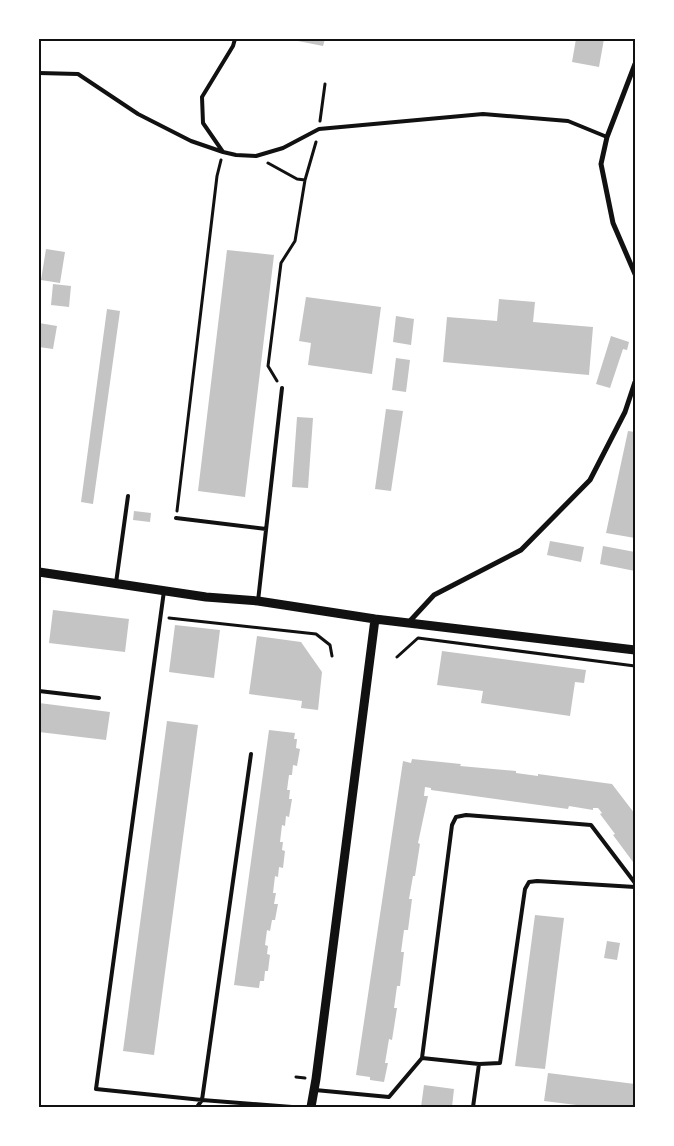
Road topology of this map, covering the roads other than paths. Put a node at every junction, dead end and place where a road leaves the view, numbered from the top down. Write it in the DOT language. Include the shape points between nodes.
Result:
graph roads {
  1 [pos="234,39"];
  2 [pos="635,64"];
  3 [pos="39,73"];
  4 [pos="607,137"];
  5 [pos="224,152"];
  6 [pos="635,274"];
  7 [pos="635,382"];
  8 [pos="282,388"];
  9 [pos="128,496"];
  10 [pos="176,518"];
  11 [pos="266,529"];
  12 [pos="39,572"];
  13 [pos="116,584"];
  14 [pos="164,591"];
  15 [pos="258,601"];
  16 [pos="375,619"];
  17 [pos="409,622"];
  18 [pos="635,650"];
  19 [pos="39,690"];
  20 [pos="99,698"];
  21 [pos="251,754"];
  22 [pos="635,883"];
  23 [pos="635,887"];
  24 [pos="422,1058"];
  25 [pos="479,1064"];
  26 [pos="314,1090"];
  27 [pos="202,1100"];
  28 [pos="198,1107"];
  29 [pos="292,1107"];
  30 [pos="311,1107"];
  31 [pos="473,1107"];
  1 -- 5 [label="lane" via="233,46 202,97 203,123"];
  2 -- 4 [label="street"];
  3 -- 5 [label="lane" via="78,74 138,114 191,141"];
  4 -- 5 [label="lane" via="568,120 483,114 319,129 283,148 256,156"];
  4 -- 6 [label="street" via="601,164 612,223"];
  7 -- 17 [label="street" via="625,412 590,480 521,550 434,596"];
  8 -- 11 [label="lane"];
  9 -- 13 [label="lane"];
  10 -- 11 [label="lane"];
  11 -- 15 [label="lane"];
  12 -- 13 [label="street"];
  13 -- 14 [label="street"];
  14 -- 15 [label="street"];
  14 -- 27 [label="lane" via="96,1089"];
  15 -- 16 [label="street"];
  16 -- 17 [label="street"];
  16 -- 26 [label="street"];
  17 -- 18 [label="street"];
  19 -- 20 [label="lane"];
  21 -- 27 [label="lane"];
  22 -- 24 [label="lane" via="591,825 466,815 456,817 452,825"];
  23 -- 25 [label="lane" via="530,882 525,889 500,1064"];
  24 -- 25 [label="lane"];
  24 -- 26 [label="lane" via="389,1097"];
  25 -- 31 [label="lane"];
  26 -- 30 [label="street"];
  27 -- 28 [label="lane"];
  27 -- 29 [label="lane"];
}
